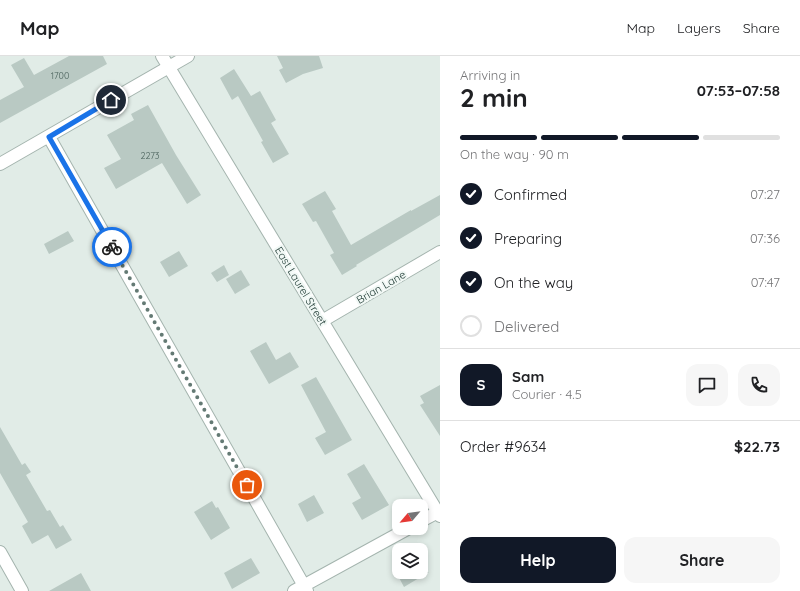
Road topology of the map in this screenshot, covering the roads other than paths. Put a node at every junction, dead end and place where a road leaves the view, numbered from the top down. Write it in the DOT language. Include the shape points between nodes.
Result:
graph roads {
  1 [pos="162,56"];
  2 [pos="188,56"];
  3 [pos="169,67"];
  4 [pos="49,137"];
  5 [pos="0,164"];
  6 [pos="440,252"];
  7 [pos="322,321"];
  8 [pos="439,514"];
  9 [pos="428,518"];
  10 [pos="397,535"];
  11 [pos="0,552"];
  12 [pos="302,589"];
  13 [pos="22,591"];
  1 -- 3 [label="street, East Laurel Street"];
  2 -- 3 [label="street"];
  3 -- 4 [label="street"];
  3 -- 7 [label="street, East Laurel Street"];
  4 -- 5 [label="street"];
  4 -- 12 [label="street"];
  6 -- 7 [label="street, Brian Lane"];
  7 -- 8 [label="street, East Laurel Street"];
  8 -- 9 [label="street"];
  10 -- 12 [label="street"];
  11 -- 13 [label="street"];
}
